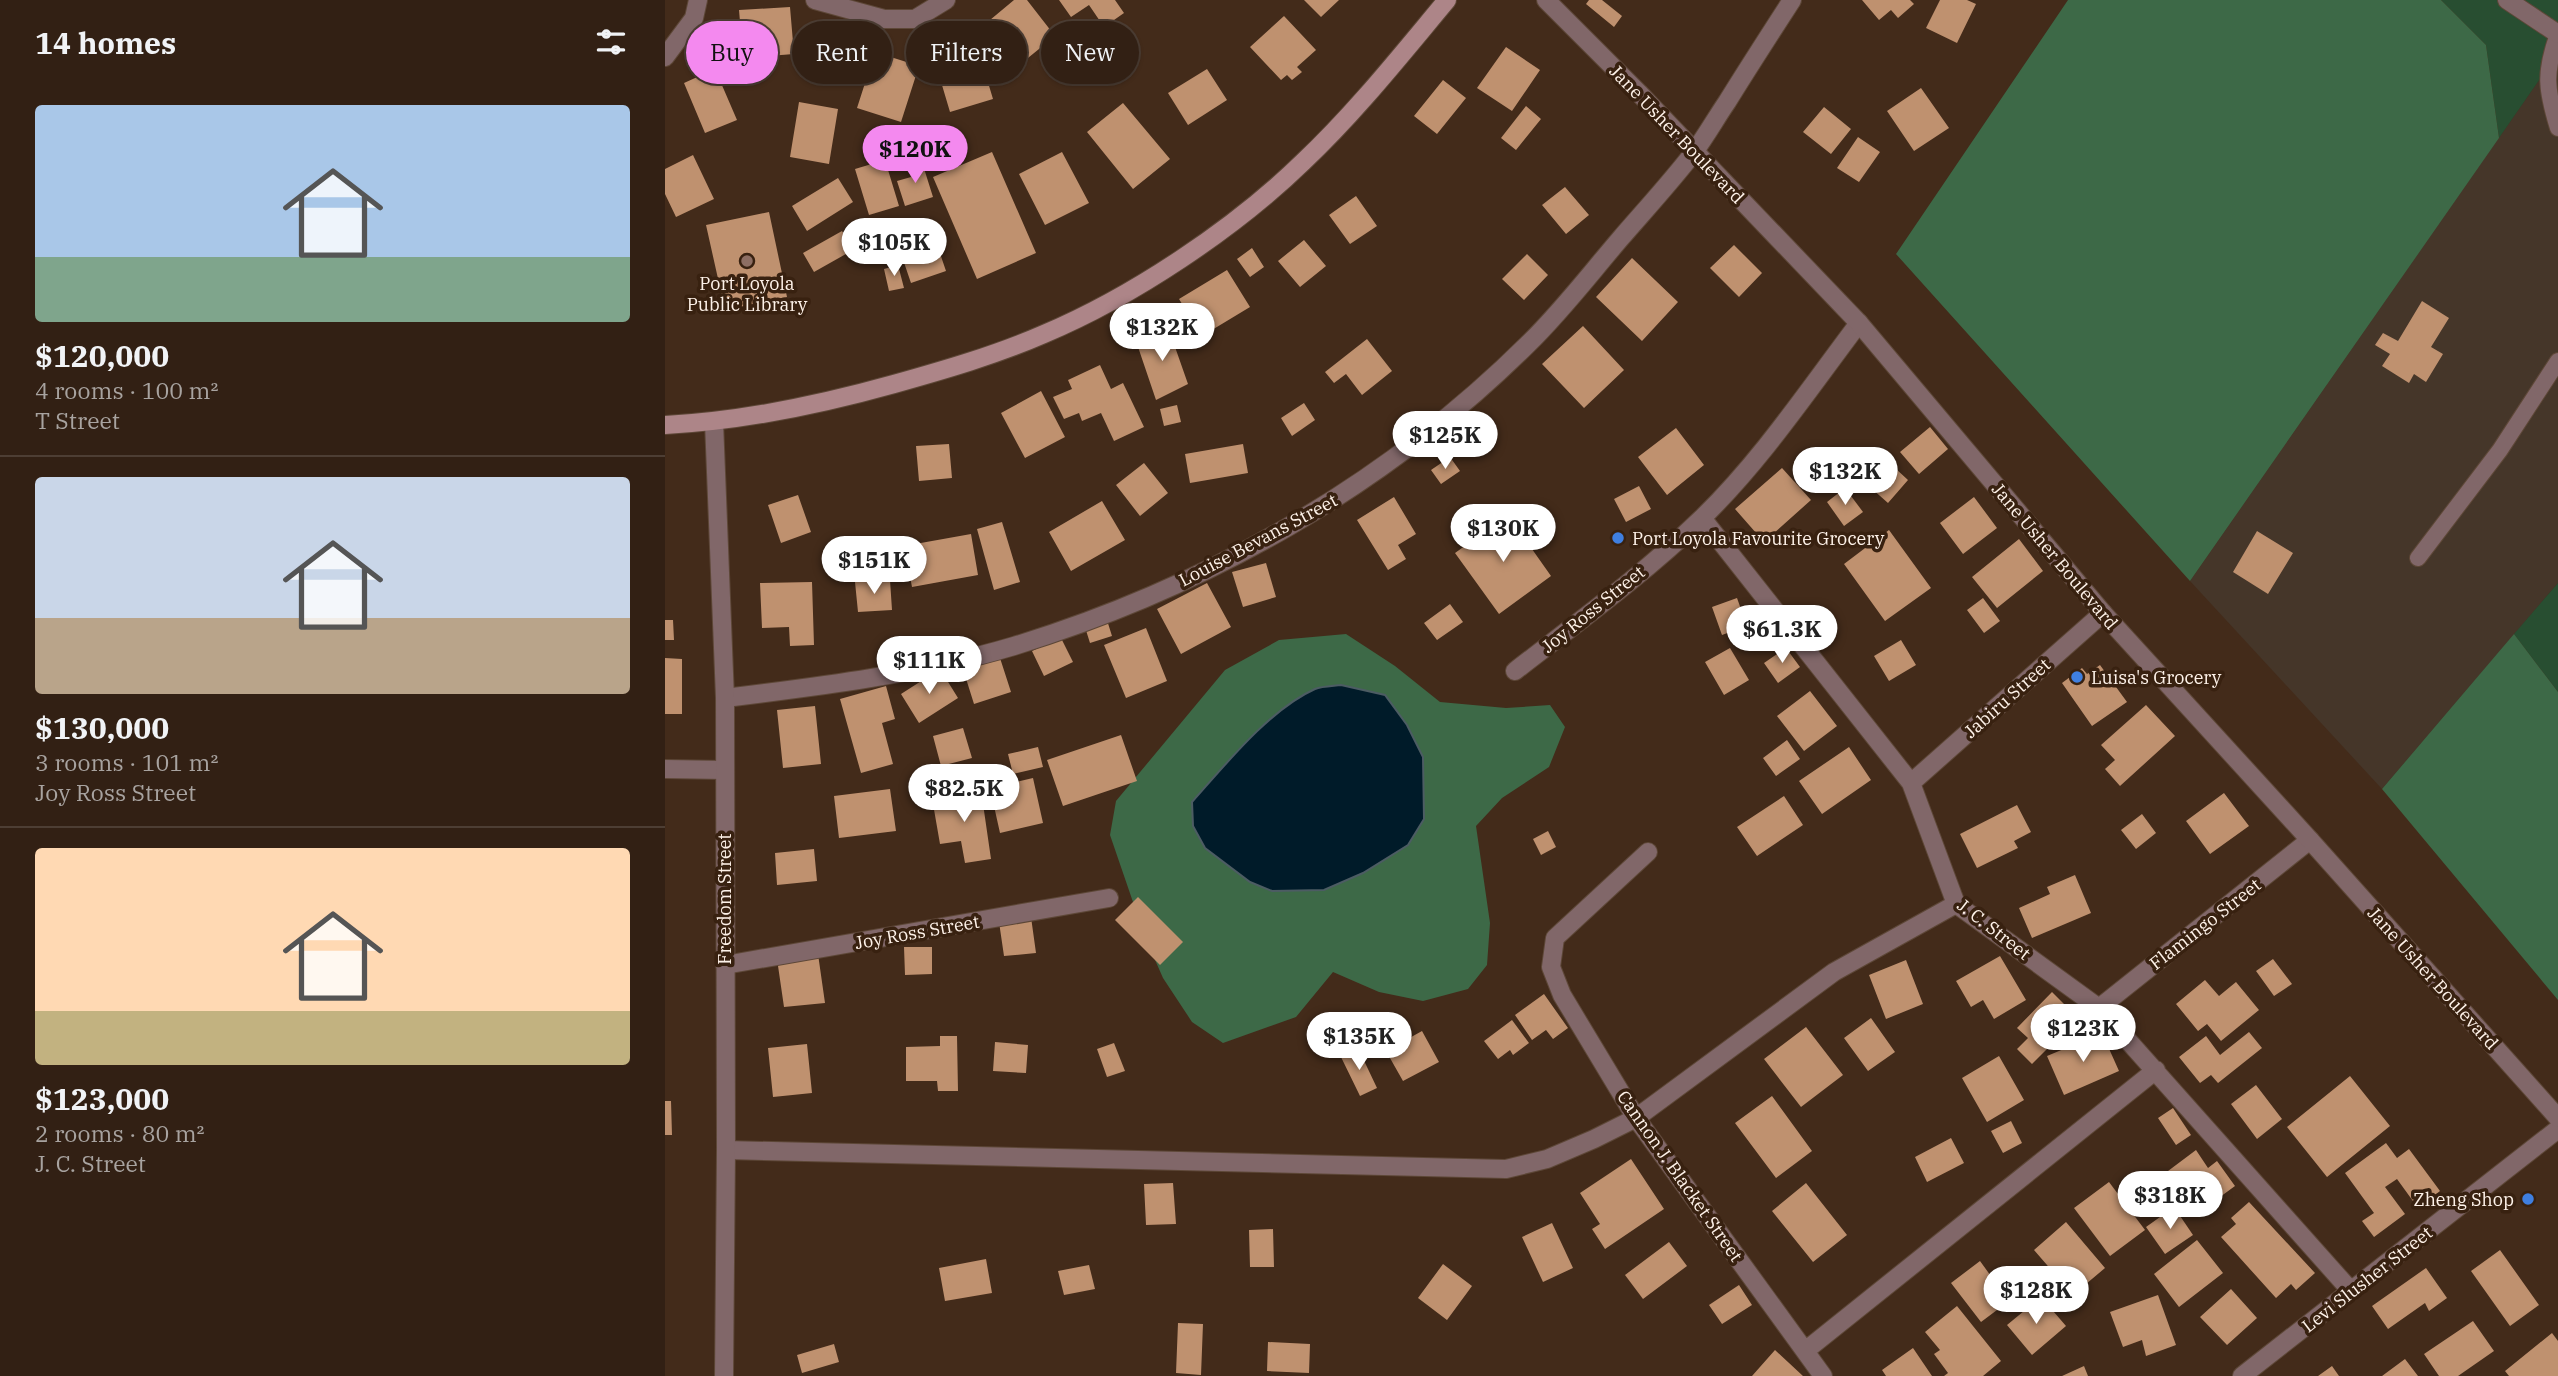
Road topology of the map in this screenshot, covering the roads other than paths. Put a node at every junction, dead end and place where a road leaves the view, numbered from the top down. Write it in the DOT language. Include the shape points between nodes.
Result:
graph roads {
  1 [pos="698,0"];
  2 [pos="815,0"];
  3 [pos="946,0"];
  4 [pos="1447,0"];
  5 [pos="1546,0"];
  6 [pos="1792,0"];
  7 [pos="2507,0"];
  8 [pos="2558,34"];
  9 [pos="665,57"];
  10 [pos="2558,128"];
  11 [pos="1695,151"];
  12 [pos="1859,323"];
  13 [pos="2558,361"];
  14 [pos="715,422"];
  15 [pos="665,425"];
  16 [pos="1702,518"];
  17 [pos="2418,558"];
  18 [pos="2102,613"];
  19 [pos="1515,671"];
  20 [pos="725,698"];
  21 [pos="665,769"];
  22 [pos="724,770"];
  23 [pos="1911,783"];
  24 [pos="2310,840"];
  25 [pos="1648,852"];
  26 [pos="1109,898"];
  27 [pos="1956,904"];
  28 [pos="725,965"];
  29 [pos="2099,1008"];
  30 [pos="2156,1070"];
  31 [pos="1636,1118"];
  32 [pos="2558,1118"];
  33 [pos="2558,1129"];
  34 [pos="726,1150"];
  35 [pos="2351,1292"];
  36 [pos="1805,1351"];
  37 [pos="724,1376"];
  38 [pos="1823,1376"];
  39 [pos="2242,1376"];
  1 -- 9 [label="street" via="694,18"];
  2 -- 3 [label="street" via="884,19 915,19"];
  4 -- 14 [label="main road" via="1303,163 1227,226 1135,289 1045,334 952,368 837,400"];
  5 -- 11 [label="street, Jane Usher Boulevard"];
  6 -- 11 [label="street, Louise Bevans Street"];
  7 -- 8 [label="street"];
  8 -- 10 [label="lane" via="2549,61 2548,86"];
  11 -- 12 [label="street, Jane Usher Boulevard"];
  11 -- 20 [label="street, Louise Bevans Street" via="1531,342 1482,388 1368,478 1294,525 1153,595 1011,647 852,682"];
  12 -- 16 [label="street, Joy Ross Street" via="1761,452"];
  12 -- 18 [label="street, Jane Usher Boulevard"];
  13 -- 17 [label="lane" via="2500,450"];
  14 -- 15 [label="main road"];
  14 -- 20 [label="street, Freedom Street"];
  16 -- 19 [label="street, Joy Ross Street"];
  16 -- 23 [label="street, J. C. Street"];
  18 -- 23 [label="street, Jabiru Street"];
  18 -- 24 [label="street, Jane Usher Boulevard"];
  20 -- 22 [label="street, Freedom Street"];
  21 -- 22 [label="street"];
  22 -- 28 [label="street, Freedom Street"];
  23 -- 27 [label="street, J. C. Street"];
  24 -- 29 [label="street, Flamingo Street"];
  24 -- 32 [label="street, Jane Usher Boulevard"];
  25 -- 31 [label="street, Cannon J. Blacket Street" via="1555,938 1551,967 1562,995"];
  26 -- 28 [label="street, Joy Ross Street"];
  27 -- 29 [label="street, J. C. Street"];
  27 -- 31 [label="street" via="1834,972"];
  28 -- 34 [label="street, Freedom Street"];
  29 -- 30 [label="street, J. C. Street"];
  30 -- 35 [label="street, J. C. Street"];
  30 -- 36 [label="street"];
  31 -- 34 [label="street" via="1547,1159 1506,1169"];
  31 -- 36 [label="street, Cannon J. Blacket Street"];
  33 -- 35 [label="street, Levi Slusher Street"];
  34 -- 37 [label="street, Freedom Street"];
  35 -- 39 [label="street, Levi Slusher Street"];
  36 -- 38 [label="street, Cannon J. Blacket Street"];
}
